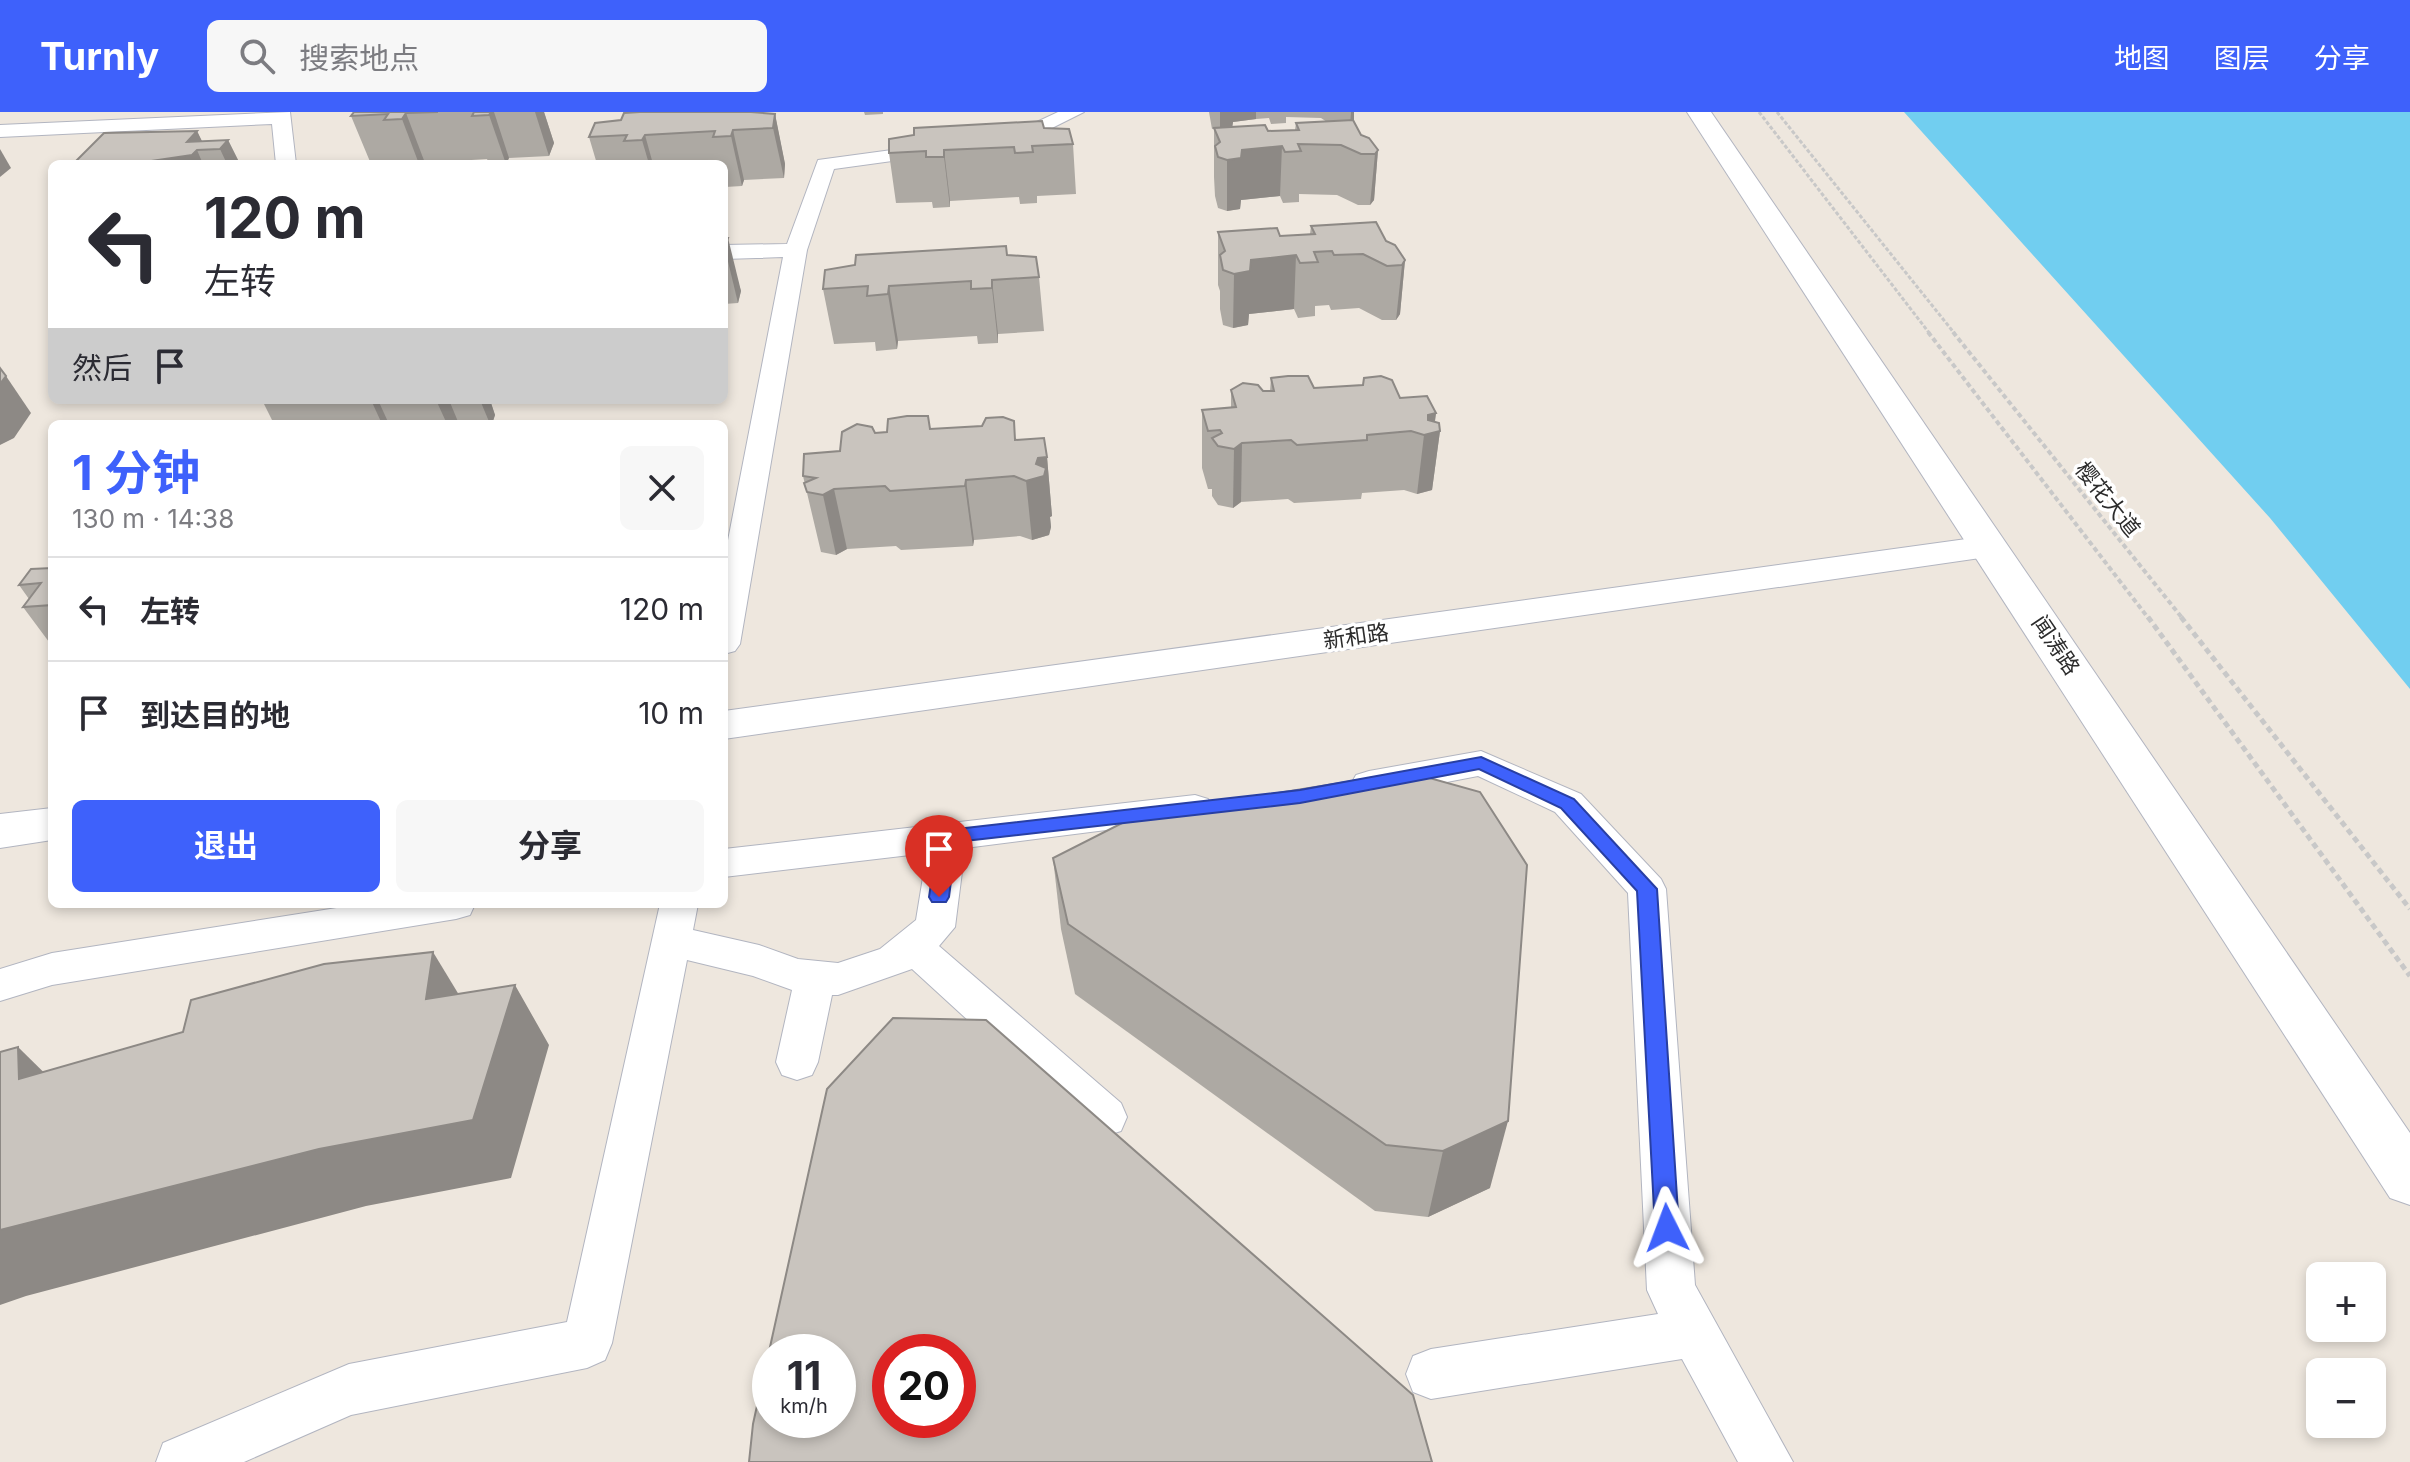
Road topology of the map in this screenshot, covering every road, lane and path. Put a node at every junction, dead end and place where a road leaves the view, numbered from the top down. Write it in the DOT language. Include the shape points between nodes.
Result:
graph roads {
  1 [pos="1074,112"];
  2 [pos="1699,112"];
  3 [pos="1759,112"];
  4 [pos="1777,112"];
  5 [pos="280,115"];
  6 [pos="0,131"];
  7 [pos="286,160"];
  8 [pos="796,250"];
  9 [pos="728,252"];
  10 [pos="1988,547"];
  11 [pos="728,622"];
  12 [pos="728,724"];
  13 [pos="1330,791"];
  14 [pos="1238,803"];
  15 [pos="48,825"];
  16 [pos="0,831"];
  17 [pos="948,837"];
  18 [pos="728,863"];
  19 [pos="431,908"];
  20 [pos="2410,909"];
  21 [pos="675,922"];
  22 [pos="913,946"];
  23 [pos="2410,976"];
  24 [pos="815,977"];
  25 [pos="0,985"];
  26 [pos="797,1062"];
  27 [pos="1105,1117"];
  28 [pos="2410,1180"];
  29 [pos="1695,1333"];
  30 [pos="1431,1374"];
  31 [pos="182,1462"];
  32 [pos="1767,1462"];
  1 -- 8 [label="lane" via="1013,140 825,164"];
  2 -- 10 [label="main road, 闻涛路"];
  3 -- 23 [label="path" via="2174,651"];
  4 -- 20 [label="path, 樱花大道"];
  5 -- 6 [label="lane"];
  5 -- 7 [label="lane"];
  8 -- 9 [label="lane"];
  8 -- 11 [label="lane"];
  10 -- 12 [label="main road, 新和路"];
  10 -- 28 [label="main road, 闻涛路"];
  13 -- 29 [label="lane" via="1481,763 1568,803 1647,889 1671,1290"];
  14 -- 17 [label="lane"];
  15 -- 16 [label="main road"];
  17 -- 18 [label="lane"];
  17 -- 22 [label="lane" via="935,927"];
  19 -- 25 [label="lane" via="52,969"];
  21 -- 24 [label="lane" via="759,961"];
  21 -- 31 [label="lane" via="587,1343 349,1390"];
  22 -- 24 [label="lane" via="894,960 838,979"];
  22 -- 27 [label="lane"];
  24 -- 26 [label="lane"];
  29 -- 30 [label="lane"];
  29 -- 32 [label="lane"];
}
